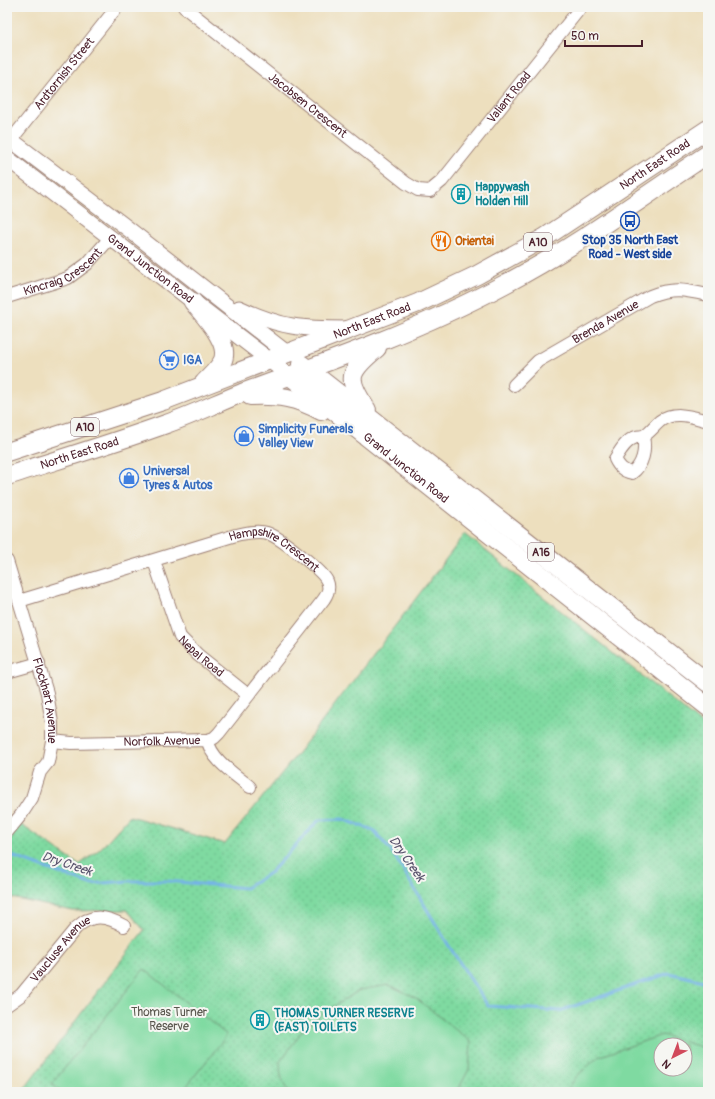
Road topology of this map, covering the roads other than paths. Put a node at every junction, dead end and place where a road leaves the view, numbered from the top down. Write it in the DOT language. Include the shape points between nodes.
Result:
graph roads {
  1 [pos="117,7"];
  2 [pos="184,7"];
  3 [pos="581,7"];
  4 [pos="708,130"];
  5 [pos="8,141"];
  6 [pos="708,154"];
  7 [pos="7,158"];
  8 [pos="436,188"];
  9 [pos="122,224"];
  10 [pos="111,237"];
  11 [pos="708,295"];
  12 [pos="7,297"];
  13 [pos="221,301"];
  14 [pos="193,302"];
  15 [pos="354,328"];
  16 [pos="388,338"];
  17 [pos="288,354"];
  18 [pos="269,360"];
  19 [pos="308,370"];
  20 [pos="290,376"];
  21 [pos="514,385"];
  22 [pos="200,387"];
  23 [pos="234,396"];
  24 [pos="708,421"];
  25 [pos="367,427"];
  26 [pos="644,436"];
  27 [pos="7,452"];
  28 [pos="7,476"];
  29 [pos="500,521"];
  30 [pos="489,535"];
  31 [pos="7,561"];
  32 [pos="154,561"];
  33 [pos="19,601"];
  34 [pos="38,662"];
  35 [pos="7,672"];
  36 [pos="708,682"];
  37 [pos="248,695"];
  38 [pos="708,707"];
  39 [pos="208,740"];
  40 [pos="52,741"];
  41 [pos="250,787"];
  42 [pos="7,832"];
  43 [pos="124,926"];
  44 [pos="7,1005"];
  1 -- 5 [label="street, Ardtornish Street"];
  2 -- 8 [label="street, Jacobsen Crescent" via="406,183 418,190 430,191"];
  3 -- 8 [label="street, Valiant Road"];
  4 -- 15 [label="highway, North East Road / A10" via="544,238 477,275 418,303"];
  5 -- 9 [label="main road, Grand Junction Road / A16"];
  6 -- 16 [label="highway, North East Road / A10" via="534,268 477,299"];
  7 -- 10 [label="main road, Grand Junction Road / A16"];
  9 -- 10 [label="main road"];
  9 -- 13 [label="main road, Grand Junction Road / A16"];
  10 -- 12 [label="street, Kincraig Crescent" via="87,264 68,278"];
  10 -- 14 [label="main road, Grand Junction Road / A16"];
  11 -- 21 [label="street, Brenda Avenue" via="681,289 650,296 538,361"];
  13 -- 15 [label="main road" via="292,326"];
  13 -- 17 [label="main road, Grand Junction Road / A16"];
  14 -- 18 [label="main road, Grand Junction Road / A16"];
  14 -- 22 [label="highway" via="221,339 224,348 220,364"];
  15 -- 17 [label="highway, North East Road / A10"];
  16 -- 19 [label="highway, North East Road / A10"];
  16 -- 25 [label="highway" via="361,361 353,373 353,386"];
  17 -- 18 [label="highway, North East Road / A10"];
  17 -- 19 [label="highway, Grand Junction Road / A16"];
  18 -- 20 [label="main road, Grand Junction Road / A16"];
  18 -- 22 [label="highway, North East Road / A10"];
  19 -- 20 [label="highway, North East Road / A10"];
  19 -- 25 [label="highway, Grand Junction Road / A16"];
  20 -- 23 [label="highway, North East Road / A10"];
  20 -- 25 [label="highway, Grand Junction Road / A16"];
  22 -- 27 [label="highway, North East Road / A10"];
  23 -- 25 [label="highway" via="293,398"];
  23 -- 28 [label="highway, North East Road / A10" via="167,424"];
  24 -- 26 [label="street" via="678,414 668,416 660,420"];
  25 -- 29 [label="highway, Grand Junction Road / A16"];
  25 -- 30 [label="highway, Grand Junction Road / A16"];
  29 -- 30 [label="highway"];
  29 -- 36 [label="highway, Grand Junction Road / A16"];
  30 -- 38 [label="highway, Grand Junction Road / A16"];
  31 -- 33 [label="street, Flockhart Avenue"];
  32 -- 33 [label="street, Hampshire Crescent"];
  32 -- 37 [label="street, Nepal Road" via="180,637 198,655"];
  32 -- 37 [label="street, Hampshire Crescent" via="228,537 260,532 277,538 326,578 329,586 324,599"];
  33 -- 34 [label="street, Flockhart Avenue"];
  34 -- 35 [label="street"];
  34 -- 40 [label="street, Flockhart Avenue" via="50,709"];
  37 -- 39 [label="street, Hampshire Crescent" via="219,733"];
  39 -- 40 [label="street, Norfolk Avenue" via="78,743"];
  39 -- 41 [label="street, Norfolk Avenue" via="209,749 216,757"];
  40 -- 42 [label="street, Flockhart Avenue" via="48,762 40,772 32,798"];
  43 -- 44 [label="street, Vaucluse Avenue" via="101,917 82,922 21,995"];
}
